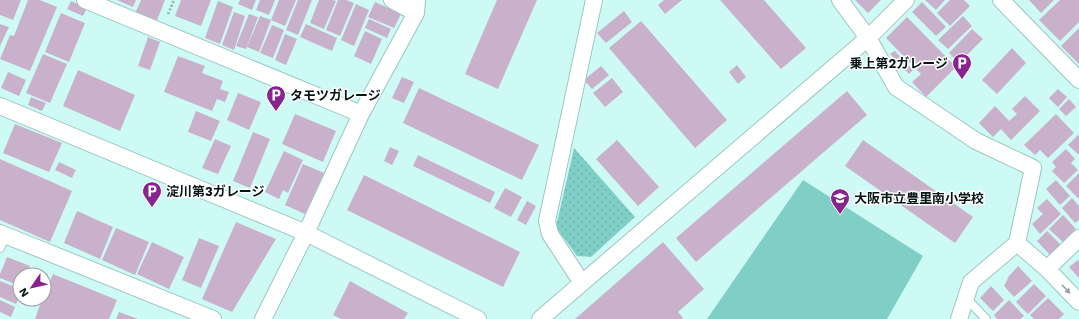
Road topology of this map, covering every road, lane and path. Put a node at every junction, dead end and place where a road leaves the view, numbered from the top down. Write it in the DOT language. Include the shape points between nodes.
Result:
graph roads {
  1 [pos="85,0"];
  2 [pos="392,0"];
  3 [pos="594,0"];
  4 [pos="840,0"];
  5 [pos="906,0"];
  6 [pos="1001,0"];
  7 [pos="416,6"];
  8 [pos="868,38"];
  9 [pos="1079,80"];
  10 [pos="0,106"];
  11 [pos="361,114"];
  12 [pos="306,233"];
  13 [pos="1079,238"];
  14 [pos="2,239"];
  15 [pos="1017,243"];
  16 [pos="1047,269"];
  17 [pos="582,282"];
  18 [pos="966,298"];
  19 [pos="1079,302"];
  20 [pos="213,319"];
  21 [pos="263,319"];
  22 [pos="478,319"];
  23 [pos="540,319"];
  24 [pos="959,319"];
  25 [pos="986,319"];
  1 -- 11 [label="street"];
  2 -- 7 [label="street"];
  3 -- 17 [label="street" via="548,220 550,234"];
  4 -- 8 [label="street"];
  5 -- 8 [label="street"];
  6 -- 9 [label="street"];
  7 -- 11 [label="street"];
  8 -- 15 [label="street" via="896,87 976,141 1032,168"];
  8 -- 17 [label="street"];
  10 -- 12 [label="street"];
  11 -- 12 [label="street"];
  12 -- 21 [label="street"];
  12 -- 22 [label="street"];
  13 -- 16 [label="street"];
  14 -- 20 [label="street"];
  15 -- 16 [label="street"];
  15 -- 18 [label="street" via="971,282"];
  16 -- 19 [label="street, one-way"];
  17 -- 23 [label="street"];
  18 -- 24 [label="street"];
  18 -- 25 [label="lane"];
}
